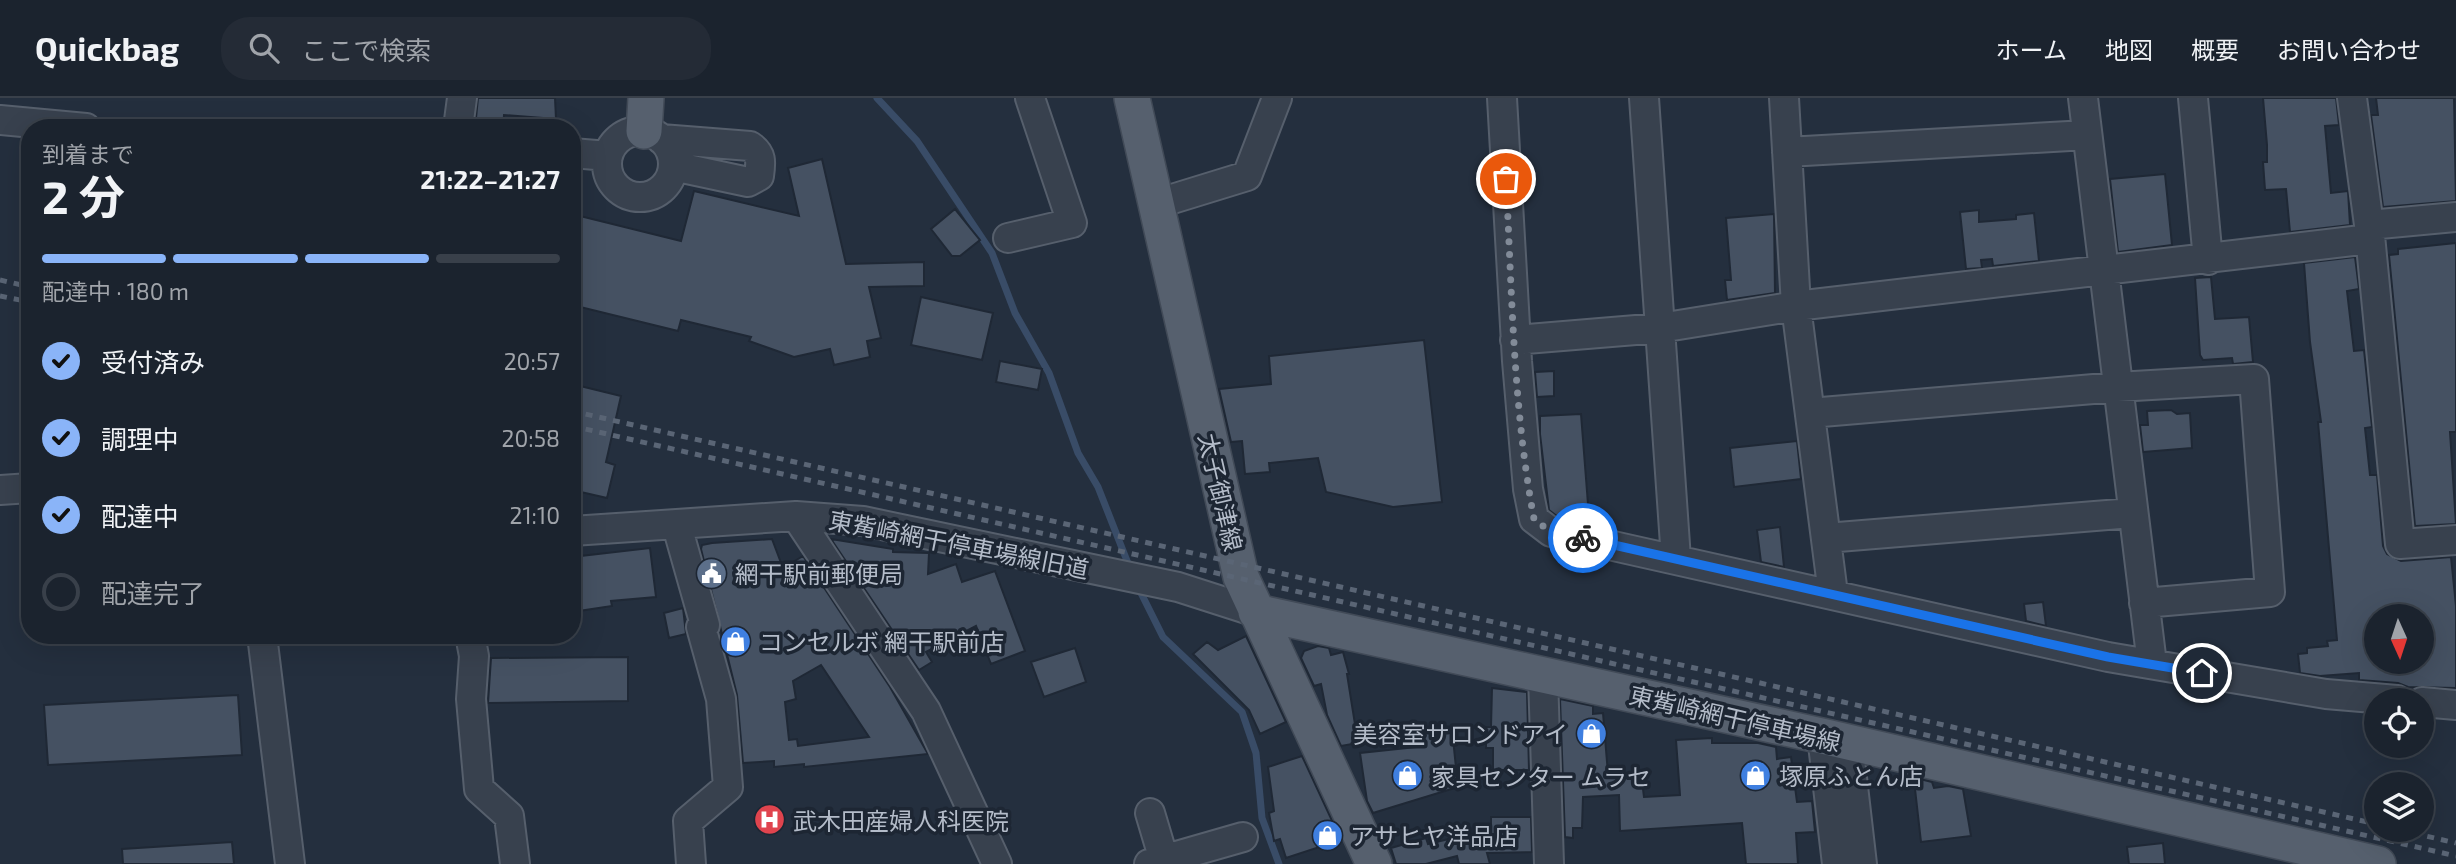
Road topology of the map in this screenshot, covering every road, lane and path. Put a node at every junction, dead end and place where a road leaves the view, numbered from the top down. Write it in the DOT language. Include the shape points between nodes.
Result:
graph roads {
  1 [pos="462,98"];
  2 [pos="1030,98"];
  3 [pos="1132,98"];
  4 [pos="1277,98"];
  5 [pos="1502,98"];
  6 [pos="1644,98"];
  7 [pos="1784,98"];
  8 [pos="2083,98"];
  9 [pos="2193,98"];
  10 [pos="2352,98"];
  11 [pos="459,119"];
  12 [pos="0,120"];
  13 [pos="21,122"];
  14 [pos="650,122"];
  15 [pos="2087,135"];
  16 [pos="1787,152"];
  17 [pos="581,154"];
  18 [pos="608,156"];
  19 [pos="673,166"];
  20 [pos="1156,204"];
  21 [pos="2456,218"];
  22 [pos="2370,232"];
  23 [pos="1009,238"];
  24 [pos="2208,260"];
  25 [pos="2102,272"];
  26 [pos="1796,306"];
  27 [pos="1660,328"];
  28 [pos="1515,340"];
  29 [pos="2117,387"];
  30 [pos="1810,413"];
  31 [pos="21,489"];
  32 [pos="0,490"];
  33 [pos="2132,513"];
  34 [pos="796,516"];
  35 [pos="677,526"];
  36 [pos="581,531"];
  37 [pos="1826,538"];
  38 [pos="2456,540"];
  39 [pos="1676,559"];
  40 [pos="1833,594"];
  41 [pos="2144,603"];
  42 [pos="1256,612"];
  43 [pos="263,644"];
  44 [pos="472,644"];
  45 [pos="2152,664"];
  46 [pos="1544,676"];
  47 [pos="2364,697"];
  48 [pos="2434,703"];
  49 [pos="2456,705"];
  50 [pos="1835,740"];
  51 [pos="1150,813"];
  52 [pos="1244,837"];
  53 [pos="1156,862"];
  54 [pos="289,864"];
  55 [pos="515,864"];
  56 [pos="691,864"];
  57 [pos="997,864"];
  58 [pos="1374,864"];
  59 [pos="1549,864"];
  60 [pos="1837,864"];
  61 [pos="1862,864"];
  62 [pos="2378,864"];
  1 -- 11 [label="street"];
  2 -- 23 [label="street" via="1072,223"];
  3 -- 20 [label="main road, 太子御津線"];
  4 -- 20 [label="street" via="1247,176"];
  5 -- 28 [label="street"];
  6 -- 27 [label="street"];
  7 -- 16 [label="street"];
  8 -- 15 [label="street"];
  9 -- 24 [label="street"];
  10 -- 22 [label="street"];
  12 -- 13 [label="street"];
  14 -- 18 [label="street" via="617,140"];
  14 -- 19 [label="street" via="672,156"];
  14 -- 19 [label="street" via="750,146 761,161 760,176 748,182"];
  15 -- 16 [label="street"];
  15 -- 25 [label="street"];
  16 -- 26 [label="street"];
  17 -- 18 [label="street"];
  18 -- 19 [label="street" via="610,178 635,196 656,192"];
  20 -- 42 [label="main road, 太子御津線" via="1237,561"];
  21 -- 22 [label="street"];
  22 -- 24 [label="street"];
  22 -- 38 [label="street" via="2400,544"];
  24 -- 25 [label="street"];
  25 -- 26 [label="street"];
  25 -- 29 [label="street"];
  26 -- 27 [label="street"];
  26 -- 30 [label="street"];
  27 -- 28 [label="street"];
  27 -- 39 [label="street"];
  28 -- 39 [label="street" via="1534,519 1551,532"];
  29 -- 30 [label="street"];
  29 -- 33 [label="street"];
  29 -- 41 [label="street" via="2254,379 2270,592"];
  30 -- 37 [label="street"];
  31 -- 32 [label="street"];
  33 -- 37 [label="street"];
  33 -- 41 [label="street"];
  34 -- 35 [label="street, 東觜崎網干停車場線旧道"];
  34 -- 42 [label="street, 東觜崎網干停車場線旧道" via="863,521 1178,587"];
  34 -- 57 [label="street" via="926,711"];
  35 -- 36 [label="street, 東觜崎網干停車場線旧道"];
  35 -- 56 [label="street" via="721,699 728,787 688,821"];
  37 -- 40 [label="street"];
  39 -- 40 [label="street"];
  40 -- 45 [label="street"];
  41 -- 45 [label="street"];
  42 -- 46 [label="main road, 東觜崎網干停車場線"];
  42 -- 58 [label="main road, 太子御津線"];
  43 -- 54 [label="street"];
  44 -- 55 [label="street" via="479,789 509,816"];
  45 -- 47 [label="street"];
  46 -- 50 [label="main road, 東觜崎網干停車場線"];
  46 -- 59 [label="street"];
  48 -- 49 [label="street"];
  50 -- 60 [label="street"];
  50 -- 61 [label="street"];
  50 -- 62 [label="main road, 東觜崎網干停車場線"];
  51 -- 53 [label="street"];
  52 -- 53 [label="street"];
}
